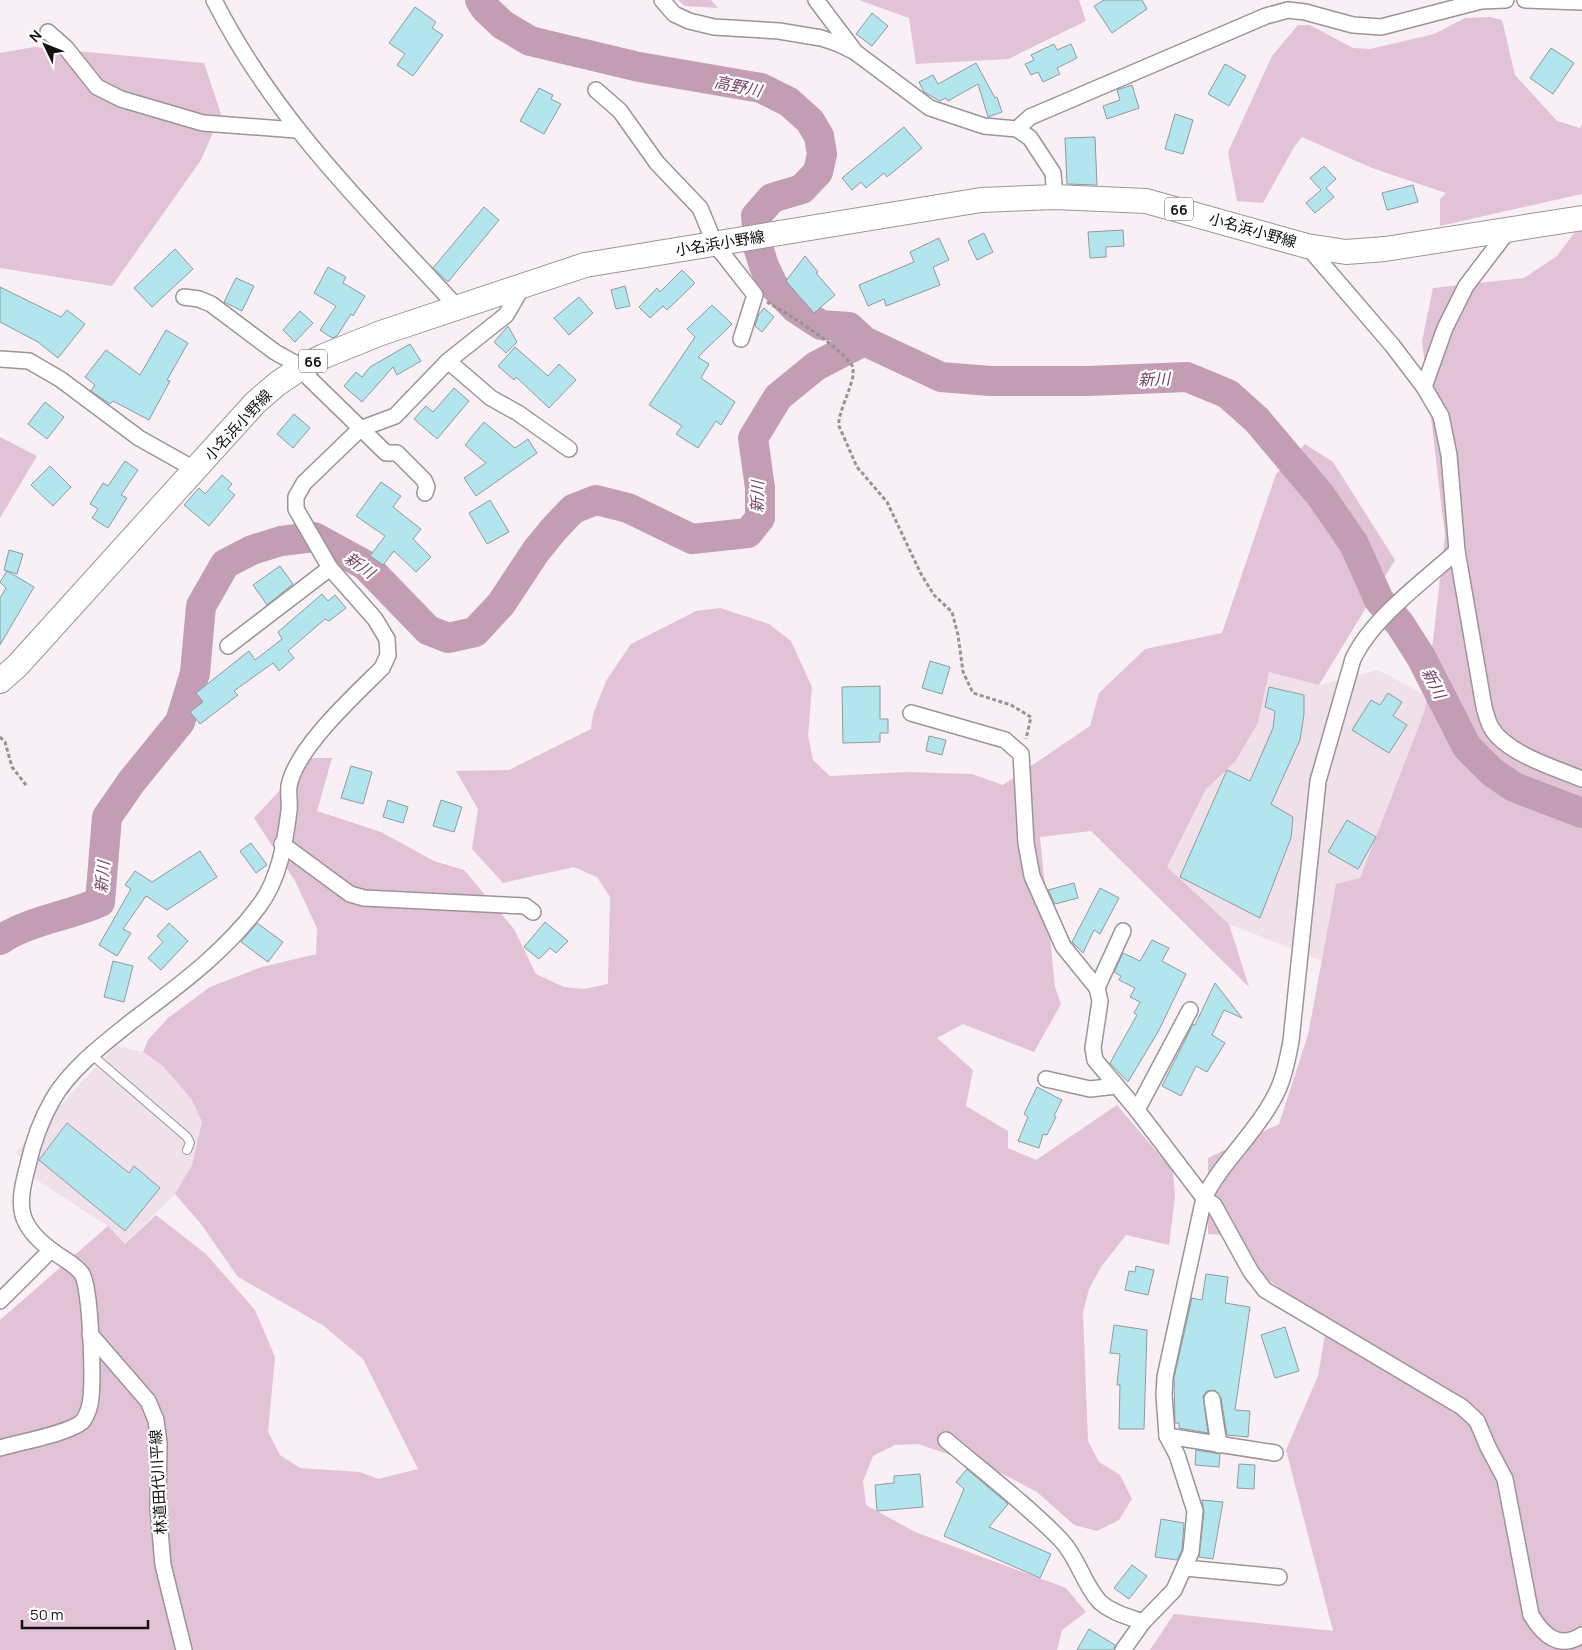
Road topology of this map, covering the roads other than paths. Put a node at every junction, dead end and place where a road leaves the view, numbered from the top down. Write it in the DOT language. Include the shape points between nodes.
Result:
graph roads {
  1 [pos="214,0"];
  2 [pos="662,0"];
  3 [pos="816,0"];
  4 [pos="1506,0"];
  5 [pos="1525,0"];
  6 [pos="1582,2"];
  7 [pos="48,32"];
  8 [pos="855,52"];
  9 [pos="596,90"];
  10 [pos="1017,129"];
  11 [pos="296,130"];
  12 [pos="1055,197"];
  13 [pos="1582,218"];
  14 [pos="1508,231"];
  15 [pos="714,244"];
  16 [pos="1307,246"];
  17 [pos="523,286"];
  18 [pos="184,297"];
  19 [pos="458,308"];
  20 [pos="741,338"];
  21 [pos="0,360"];
  22 [pos="448,361"];
  23 [pos="302,367"];
  24 [pos="1424,387"];
  25 [pos="360,429"];
  26 [pos="569,449"];
  27 [pos="196,470"];
  28 [pos="425,493"];
  29 [pos="1457,551"];
  30 [pos="327,564"];
  31 [pos="228,646"];
  32 [pos="0,681"];
  33 [pos="910,714"];
  34 [pos="1582,779"];
  35 [pos="282,844"];
  36 [pos="533,912"];
  37 [pos="1123,930"];
  38 [pos="1097,988"];
  39 [pos="1190,1010"];
  40 [pos="92,1055"];
  41 [pos="1046,1079"];
  42 [pos="1116,1086"];
  43 [pos="1137,1110"];
  44 [pos="188,1150"];
  45 [pos="1204,1198"];
  46 [pos="51,1250"];
  47 [pos="0,1301"];
  48 [pos="90,1334"];
  49 [pos="1212,1399"];
  50 [pos="1167,1436"];
  51 [pos="946,1440"];
  52 [pos="1219,1445"];
  53 [pos="0,1448"];
  54 [pos="1275,1453"];
  55 [pos="1186,1568"];
  56 [pos="1279,1577"];
  57 [pos="1144,1622"];
  58 [pos="1582,1635"];
  59 [pos="184,1650"];
  60 [pos="1123,1650"];
  1 -- 11 [label="street" via="239,47"];
  2 -- 8 [label="street" via="674,14 689,22 813,36"];
  3 -- 8 [label="street"];
  4 -- 10 [label="street" via="1481,1 1381,27 1353,25 1288,10 1266,16 1030,117"];
  5 -- 6 [label="street"];
  7 -- 11 [label="street" via="66,48 97,87 122,99 203,124"];
  8 -- 10 [label="street" via="930,108 984,126"];
  9 -- 15 [label="street" via="620,111 657,162 700,208"];
  10 -- 12 [label="street" via="1030,138 1053,174"];
  11 -- 19 [label="street"];
  12 -- 15 [label="main road, 小名浜小野線 / 66" via="981,200"];
  12 -- 16 [label="main road, 小名浜小野線 / 66" via="1146,200"];
  13 -- 14 [label="main road, 小名浜小野線 / 66"];
  14 -- 16 [label="main road, 小名浜小野線 / 66" via="1346,252"];
  14 -- 24 [label="street" via="1466,286 1445,328"];
  15 -- 17 [label="main road, 小名浜小野線 / 66" via="585,265"];
  15 -- 20 [label="street" via="755,296"];
  16 -- 24 [label="street"];
  17 -- 19 [label="main road, 小名浜小野線 / 66"];
  17 -- 22 [label="street" via="506,316"];
  18 -- 23 [label="street" via="211,304 275,352"];
  19 -- 23 [label="main road, 小名浜小野線 / 66" via="381,333"];
  21 -- 27 [label="street" via="29,362 37,366 60,379 139,438"];
  22 -- 25 [label="street" via="395,416"];
  22 -- 26 [label="street" via="492,398"];
  23 -- 25 [label="street"];
  23 -- 27 [label="main road, 小名浜小野線 / 66" via="255,403"];
  24 -- 29 [label="street" via="1441,416 1449,455"];
  25 -- 28 [label="street" via="386,453 396,453 424,480"];
  25 -- 30 [label="street" via="304,483 296,497 296,509"];
  27 -- 32 [label="main road, 小名浜小野線 / 66"];
  29 -- 34 [label="street" via="1484,707 1491,728 1525,755"];
  29 -- 45 [label="street" via="1382,620 1361,643 1354,659 1318,781 1291,1041 1284,1075 1259,1122 1213,1179"];
  30 -- 31 [label="street"];
  30 -- 35 [label="street" via="375,619 387,638 388,654 382,668 312,742 297,765 289,785 289,811"];
  33 -- 38 [label="street" via="1005,740 1021,754 1026,844 1032,876 1063,946"];
  35 -- 36 [label="street" via="350,894 364,898 525,906"];
  35 -- 40 [label="street" via="277,875 271,889 230,941 216,956"];
  37 -- 38 [label="street"];
  38 -- 42 [label="street" via="1100,1001 1093,1048 1096,1060"];
  39 -- 43 [label="street"];
  40 -- 44 [label="lane" via="187,1137 190,1143"];
  40 -- 46 [label="street" via="54,1098 33,1141 20,1196 22,1215 32,1233"];
  41 -- 42 [label="street" via="1090,1089"];
  42 -- 43 [label="street"];
  43 -- 45 [label="street"];
  45 -- 50 [label="street" via="1165,1377"];
  45 -- 58 [label="street" via="1214,1206 1265,1290 1462,1407 1477,1421 1505,1479 1531,1615 1542,1634 1553,1643 1564,1644"];
  46 -- 47 [label="street"];
  46 -- 48 [label="street" via="82,1274 88,1289"];
  48 -- 53 [label="street" via="90,1404 84,1420 71,1429"];
  48 -- 59 [label="street, 林道田代川平線" via="148,1401 156,1420 163,1565"];
  49 -- 52 [label="street"];
  50 -- 52 [label="street"];
  50 -- 55 [label="street" via="1177,1455 1195,1511"];
  51 -- 57 [label="street" via="1061,1540 1073,1554 1100,1602"];
  52 -- 54 [label="street"];
  55 -- 56 [label="street"];
  55 -- 57 [label="street" via="1174,1590"];
  57 -- 60 [label="street"];
}
